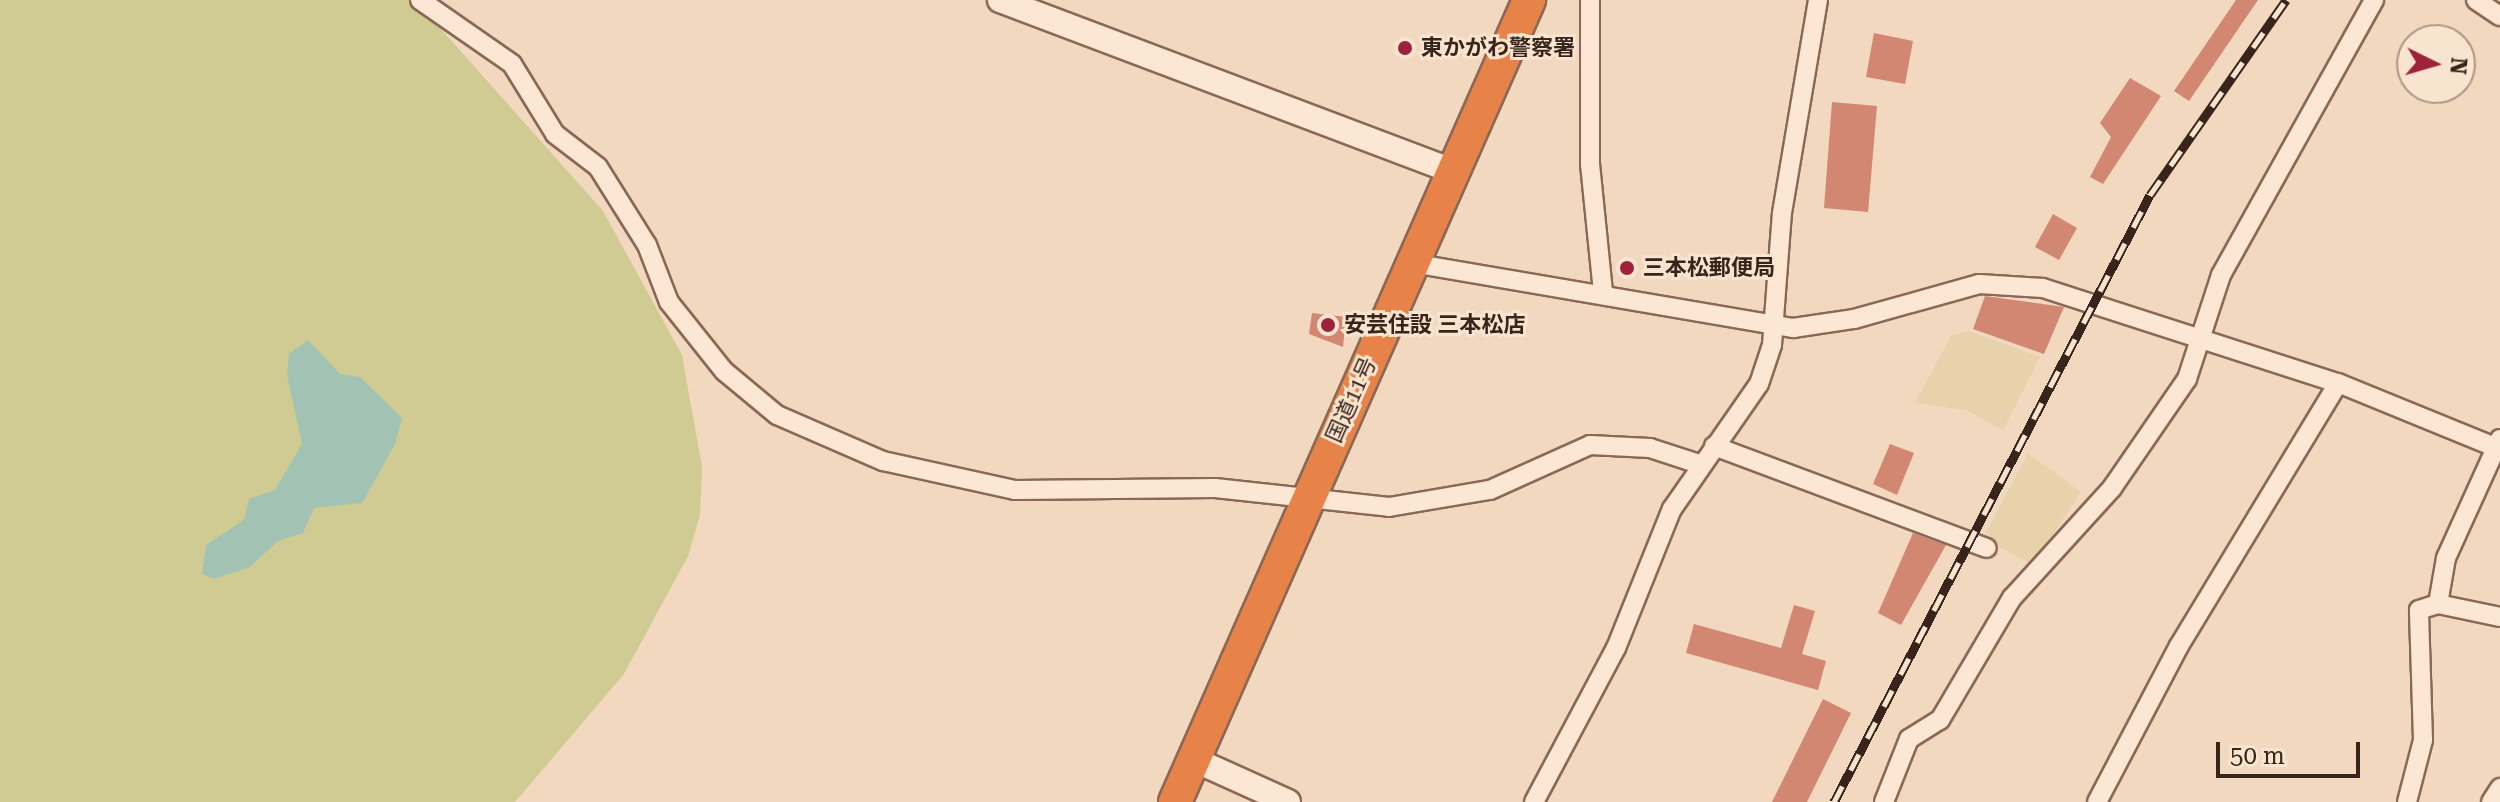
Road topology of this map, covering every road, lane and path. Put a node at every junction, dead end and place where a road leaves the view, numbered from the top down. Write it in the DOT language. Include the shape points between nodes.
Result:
graph roads {
  1 [pos="420,0"];
  2 [pos="1000,0"];
  3 [pos="1529,0"];
  4 [pos="1590,0"];
  5 [pos="1818,0"];
  6 [pos="2374,0"];
  7 [pos="2476,0"];
  8 [pos="2500,16"];
  9 [pos="1452,171"];
  10 [pos="1412,263"];
  11 [pos="1603,292"];
  12 [pos="1777,326"];
  13 [pos="2199,338"];
  14 [pos="2338,383"];
  15 [pos="2499,445"];
  16 [pos="1714,446"];
  17 [pos="1699,464"];
  18 [pos="1310,493"];
  19 [pos="1987,548"];
  20 [pos="2438,604"];
  21 [pos="2500,617"];
  22 [pos="1195,760"];
  23 [pos="2500,788"];
  24 [pos="1175,802"];
  25 [pos="1288,802"];
  26 [pos="1534,802"];
  27 [pos="1884,802"];
  28 [pos="2097,802"];
  29 [pos="2407,802"];
  30 [pos="2491,802"];
  1 -- 18 [label="street" via="483,40 524,78 555,134 606,180 647,245 669,302 724,371 777,415 883,461 1015,490"];
  2 -- 9 [label="street"];
  3 -- 9 [label="highway, 国道11号"];
  4 -- 11 [label="street" via="1590,164"];
  5 -- 12 [label="street" via="1782,213"];
  6 -- 13 [label="street" via="2271,174"];
  7 -- 8 [label="street"];
  9 -- 10 [label="highway, 国道11号"];
  10 -- 11 [label="street"];
  10 -- 18 [label="highway, 国道11号"];
  11 -- 12 [label="street"];
  12 -- 13 [label="street" via="1854,319 1948,290 2005,284 2043,288"];
  12 -- 16 [label="street" via="1759,384"];
  13 -- 14 [label="street"];
  13 -- 27 [label="street" via="2187,379 2159,425 2012,598 1940,720 1909,739"];
  14 -- 15 [label="street"];
  14 -- 28 [label="street" via="2179,646"];
  15 -- 20 [label="street" via="2446,558"];
  16 -- 17 [label="street"];
  16 -- 19 [label="street"];
  17 -- 18 [label="street" via="1605,443 1573,449 1513,482 1460,498 1389,507"];
  17 -- 26 [label="street" via="1672,509 1616,648"];
  18 -- 22 [label="highway, 国道11号"];
  20 -- 21 [label="street"];
  20 -- 29 [label="street" via="2419,610 2423,740"];
  22 -- 24 [label="highway, 国道11号"];
  22 -- 25 [label="street"];
  23 -- 30 [label="street"];
}
